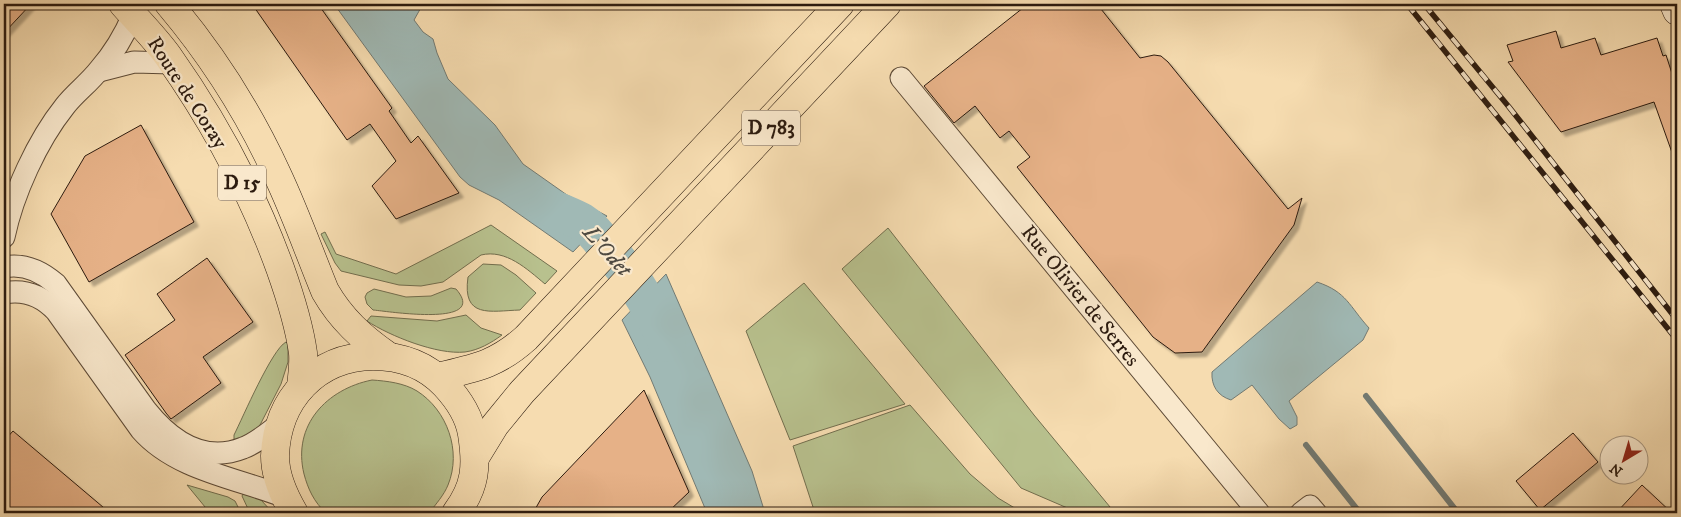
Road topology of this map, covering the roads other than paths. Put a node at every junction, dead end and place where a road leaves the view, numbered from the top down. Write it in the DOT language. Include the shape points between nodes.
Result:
graph roads {
  1 [pos="169,4"];
  2 [pos="840,4"];
  3 [pos="887,4"];
  4 [pos="1674,4"];
  5 [pos="128,9"];
  6 [pos="1677,11"];
  7 [pos="172,63"];
  8 [pos="99,70"];
  9 [pos="902,78"];
  10 [pos="7,217"];
  11 [pos="4,237"];
  12 [pos="4,266"];
  13 [pos="4,293"];
  14 [pos="388,356"];
  15 [pos="437,377"];
  16 [pos="113,378"];
  17 [pos="301,387"];
  18 [pos="281,423"];
  19 [pos="476,456"];
  20 [pos="290,505"];
  21 [pos="462,509"];
  22 [pos="1259,513"];
  23 [pos="1301,513"];
  24 [pos="1316,513"];
  1 -- 14 [label="main road, Route de Coray / D 15" via="203,47 250,120 333,304 353,329"];
  2 -- 15 [label="main road, D 783" via="511,352 484,365"];
  3 -- 19 [label="main road, D 783" via="522,392"];
  4 -- 6 [label="main road"];
  5 -- 7 [label="main road, Route de Coray / D 15"];
  5 -- 8 [label="street" via="121,39"];
  7 -- 8 [label="street" via="134,62"];
  7 -- 17 [label="main road, Route de Coray / D 15" via="226,152 273,250 299,331 303,354"];
  8 -- 10 [label="street" via="65,106 50,128 22,180"];
  9 -- 22 [label="street, Rue Olivier de Serres"];
  10 -- 11 [label="street"];
  12 -- 16 [label="street" via="25,266 56,284"];
  13 -- 16 [label="street" via="29,294 48,302"];
  14 -- 15 [label="main road" via="406,360"];
  14 -- 17 [label="main road" via="359,356 336,362 313,375"];
  15 -- 19 [label="main road" via="458,398 471,425"];
  16 -- 18 [label="street" via="158,425 178,441 199,450 235,451 255,442"];
  16 -- 20 [label="street" via="149,440 170,455 261,487"];
  17 -- 18 [label="main road"];
  18 -- 20 [label="main road" via="275,458 278,477"];
  19 -- 21 [label="main road" via="473,478"];
  23 -- 24 [label="street" via="1310,506"];
}
